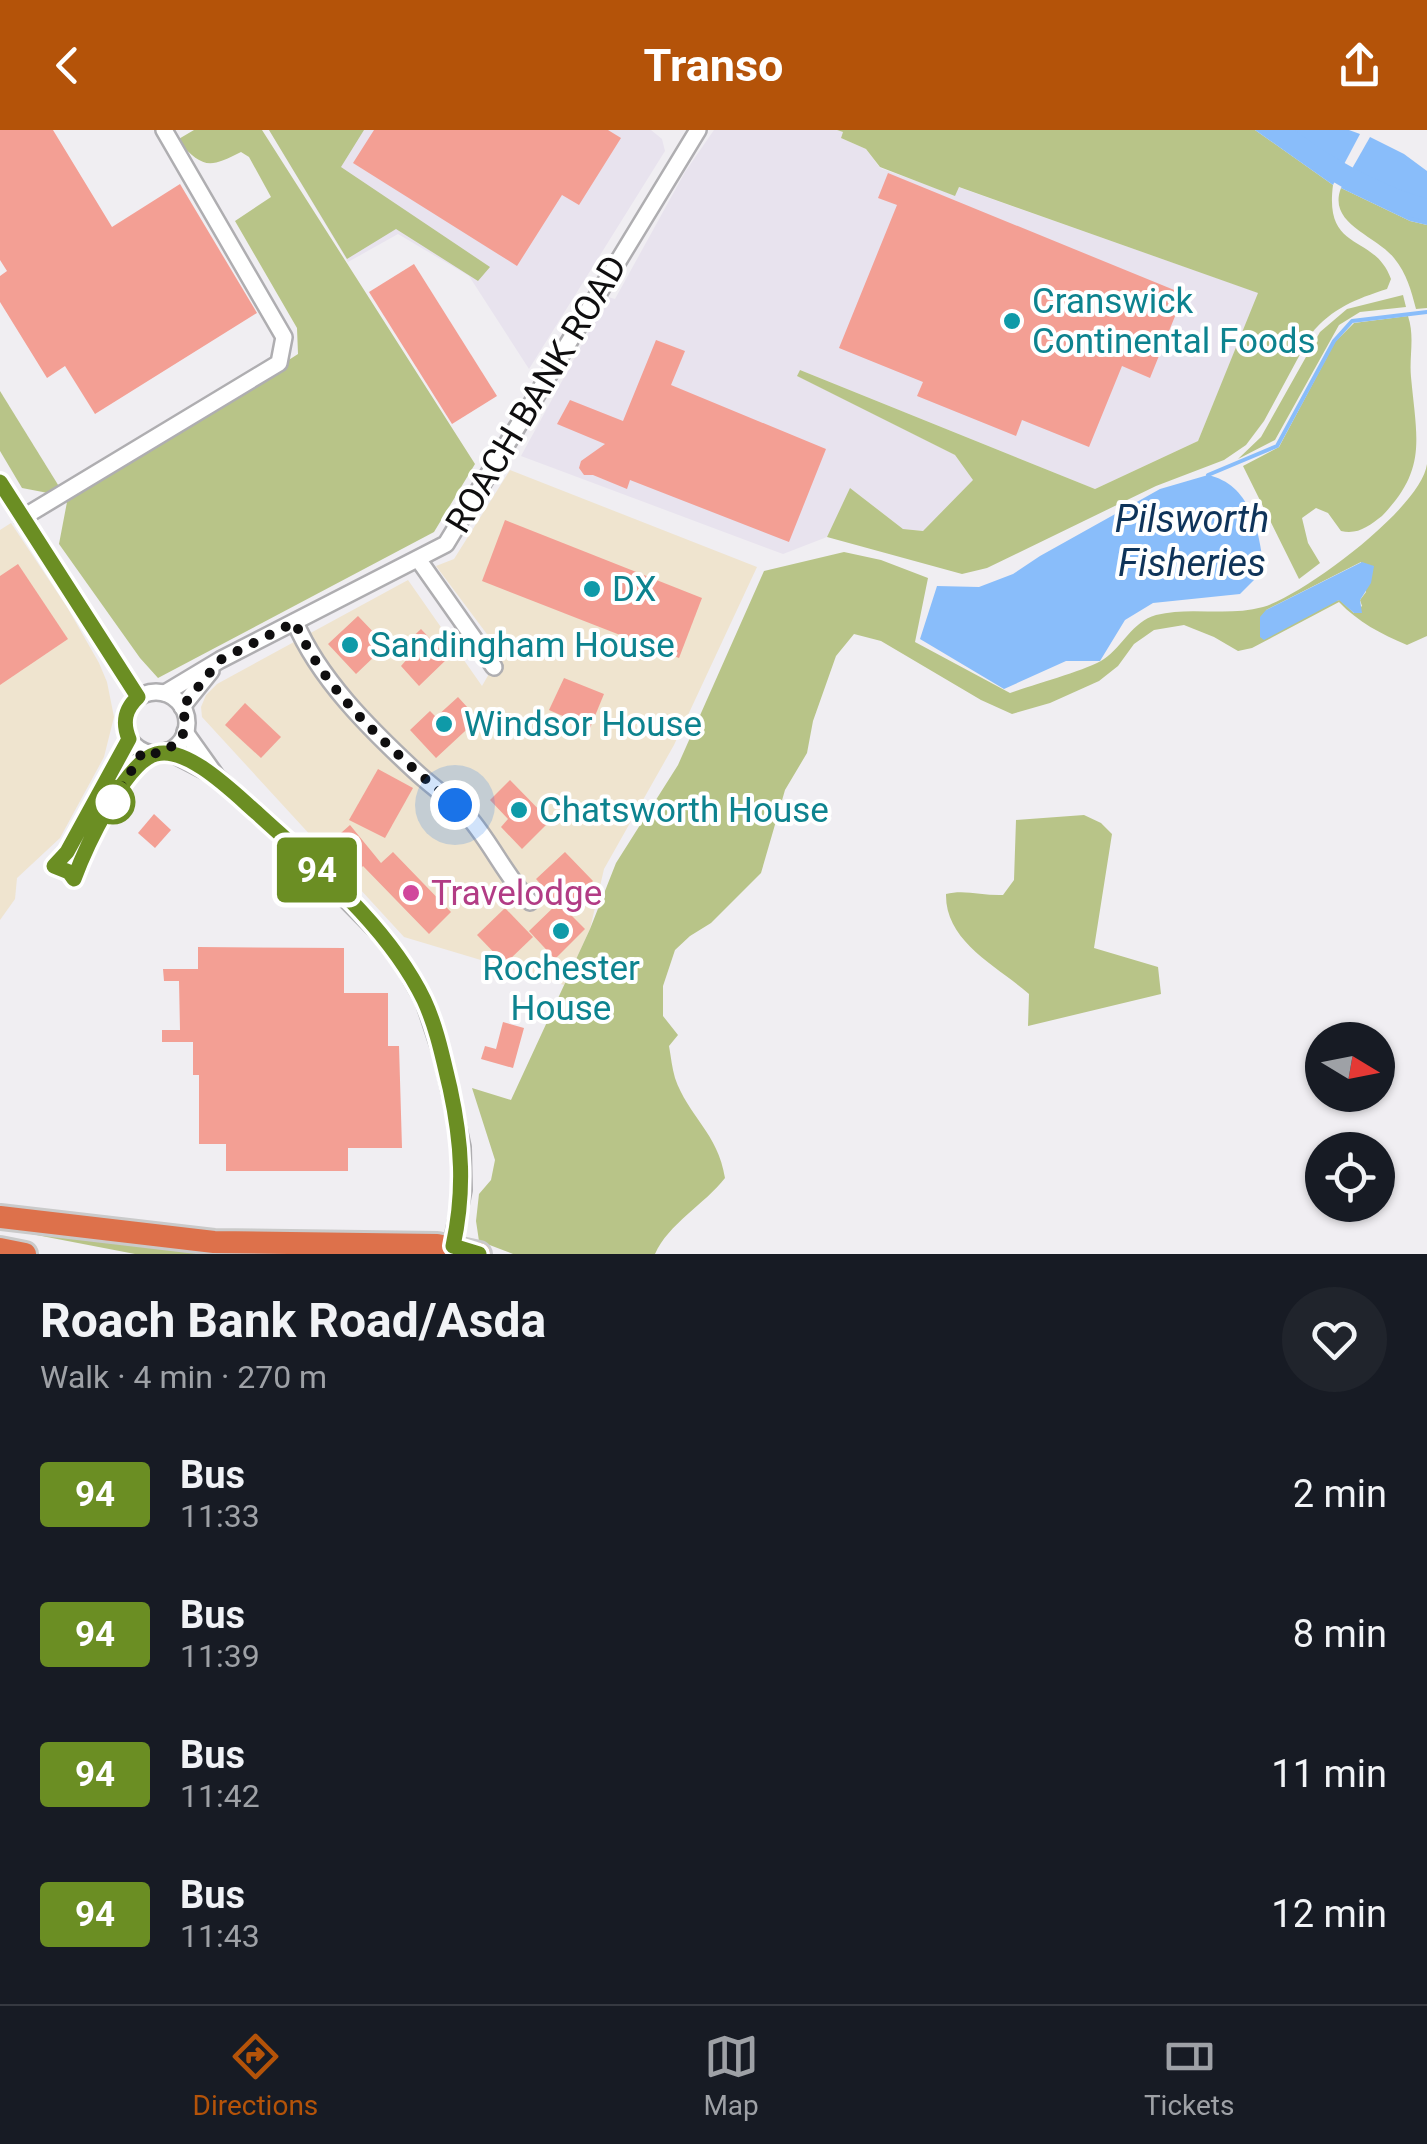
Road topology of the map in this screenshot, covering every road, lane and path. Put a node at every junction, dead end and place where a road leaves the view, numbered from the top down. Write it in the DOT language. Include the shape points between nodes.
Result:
graph roads {
  1 [pos="164,130"];
  2 [pos="698,130"];
  3 [pos="0,482"];
  4 [pos="18,512"];
  5 [pos="0,517"];
  6 [pos="418,560"];
  7 [pos="295,622"];
  8 [pos="220,660"];
  9 [pos="494,667"];
  10 [pos="165,693"];
  11 [pos="138,697"];
  12 [pos="182,707"];
  13 [pos="185,732"];
  14 [pos="168,751"];
  15 [pos="217,776"];
  16 [pos="530,902"];
  17 [pos="0,1217"];
  18 [pos="0,1249"];
  19 [pos="452,1250"];
  20 [pos="25,1254"];
  21 [pos="480,1254"];
  1 -- 4 [label="street" via="284,337 279,363"];
  2 -- 6 [label="street, ROACH BANK ROAD" via="446,544"];
  3 -- 4 [label="street"];
  4 -- 5 [label="street"];
  4 -- 11 [label="street"];
  6 -- 7 [label="street, ROACH BANK ROAD"];
  6 -- 9 [label="street"];
  7 -- 8 [label="street, ROACH BANK ROAD"];
  7 -- 16 [label="street" via="344,697 472,821"];
  8 -- 10 [label="street, ROACH BANK ROAD"];
  8 -- 12 [label="street, ROACH BANK ROAD"];
  10 -- 11 [label="street"];
  10 -- 12 [label="street"];
  11 -- 14 [label="street" via="124,720 129,739 152,754"];
  12 -- 13 [label="street"];
  13 -- 14 [label="street"];
  13 -- 15 [label="street"];
  14 -- 15 [label="street"];
  15 -- 19 [label="street" via="379,932 424,1001 462,1147 463,1190"];
  17 -- 19 [label="highway" via="214,1242"];
  18 -- 20 [label="highway"];
  19 -- 21 [label="highway"];
}
